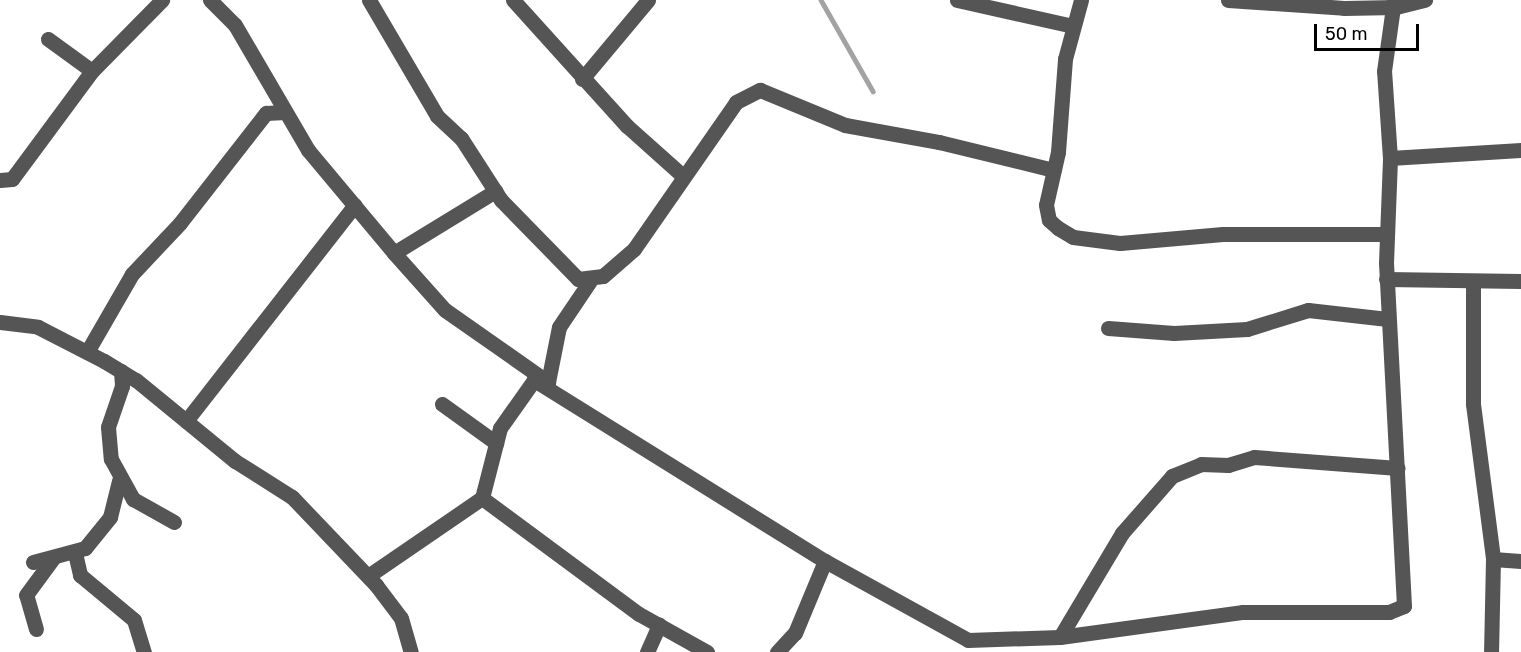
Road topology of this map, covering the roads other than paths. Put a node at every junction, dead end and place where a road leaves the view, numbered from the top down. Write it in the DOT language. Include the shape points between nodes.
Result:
graph roads {
  1 [pos="162,0"];
  2 [pos="210,0"];
  3 [pos="369,0"];
  4 [pos="513,0"];
  5 [pos="648,0"];
  6 [pos="957,0"];
  7 [pos="1081,0"];
  8 [pos="1228,0"];
  9 [pos="1425,0"];
  10 [pos="1252,1"];
  11 [pos="1395,3"];
  12 [pos="1073,26"];
  13 [pos="48,39"];
  14 [pos="92,71"];
  15 [pos="582,79"];
  16 [pos="285,112"];
  17 [pos="1521,150"];
  18 [pos="1390,158"];
  19 [pos="1054,170"];
  20 [pos="684,177"];
  21 [pos="0,180"];
  22 [pos="495,190"];
  23 [pos="355,205"];
  24 [pos="1387,234"];
  25 [pos="394,253"];
  26 [pos="1386,279"];
  27 [pos="1521,280"];
  28 [pos="590,281"];
  29 [pos="1473,282"];
  30 [pos="1387,319"];
  31 [pos="0,322"];
  32 [pos="1108,328"];
  33 [pos="87,352"];
  34 [pos="121,371"];
  35 [pos="541,381"];
  36 [pos="442,404"];
  37 [pos="186,421"];
  38 [pos="496,443"];
  39 [pos="1398,468"];
  40 [pos="119,480"];
  41 [pos="482,498"];
  42 [pos="134,499"];
  43 [pos="115,507"];
  44 [pos="174,522"];
  45 [pos="75,553"];
  46 [pos="54,556"];
  47 [pos="1493,559"];
  48 [pos="825,561"];
  49 [pos="1521,561"];
  50 [pos="33,562"];
  51 [pos="368,576"];
  52 [pos="659,626"];
  53 [pos="36,629"];
  54 [pos="1060,637"];
  55 [pos="144,652"];
  56 [pos="411,652"];
  57 [pos="647,652"];
  58 [pos="707,652"];
  59 [pos="777,652"];
  60 [pos="1491,652"];
  1 -- 14 [label="street"];
  2 -- 16 [label="street" via="236,25"];
  3 -- 22 [label="street" via="437,116 461,138"];
  4 -- 15 [label="street"];
  5 -- 15 [label="street"];
  6 -- 12 [label="street"];
  7 -- 12 [label="street"];
  8 -- 10 [label="street"];
  9 -- 11 [label="street"];
  10 -- 11 [label="street"];
  11 -- 18 [label="street" via="1384,70"];
  12 -- 19 [label="street" via="1061,86"];
  13 -- 14 [label="street"];
  14 -- 21 [label="street" via="12,179"];
  15 -- 20 [label="street"];
  16 -- 23 [label="street" via="308,150"];
  16 -- 33 [label="street" via="266,113 180,223 132,274"];
  17 -- 18 [label="street"];
  18 -- 24 [label="street"];
  19 -- 20 [label="street" via="939,142 845,125 760,90 736,102"];
  19 -- 24 [label="street" via="1046,205 1049,220 1073,237 1120,243 1222,234"];
  20 -- 28 [label="street" via="634,249 603,276"];
  22 -- 25 [label="street"];
  22 -- 28 [label="street" via="578,279"];
  23 -- 25 [label="street"];
  23 -- 37 [label="street"];
  24 -- 26 [label="street"];
  25 -- 35 [label="street" via="445,310"];
  26 -- 29 [label="street"];
  26 -- 30 [label="street"];
  27 -- 29 [label="street"];
  28 -- 35 [label="street" via="560,327"];
  29 -- 47 [label="street" via="1473,404"];
  30 -- 32 [label="street" via="1308,310 1247,329 1173,333"];
  30 -- 39 [label="street"];
  31 -- 33 [label="street" via="38,327"];
  33 -- 34 [label="street"];
  34 -- 37 [label="street"];
  34 -- 40 [label="street" via="122,386 108,427"];
  35 -- 38 [label="street" via="500,428"];
  35 -- 48 [label="street"];
  36 -- 38 [label="street"];
  37 -- 51 [label="street" via="235,461 292,497"];
  38 -- 41 [label="street"];
  39 -- 54 [label="street" via="1254,457 1228,465 1201,464 1172,476 1122,533"];
  39 -- 54 [label="street" via="1404,606 1389,612 1243,612"];
  40 -- 42 [label="street"];
  40 -- 43 [label="street"];
  41 -- 51 [label="street"];
  41 -- 52 [label="street"];
  42 -- 43 [label="street"];
  42 -- 44 [label="street"];
  43 -- 45 [label="street" via="100,533"];
  45 -- 46 [label="street"];
  45 -- 55 [label="street" via="80,574 134,620"];
  46 -- 50 [label="street"];
  46 -- 53 [label="street" via="26,595"];
  47 -- 49 [label="street"];
  47 -- 60 [label="street"];
  48 -- 54 [label="street" via="968,640"];
  48 -- 59 [label="street" via="795,633"];
  51 -- 56 [label="street" via="401,618"];
  52 -- 57 [label="street"];
  52 -- 58 [label="street"];
}
